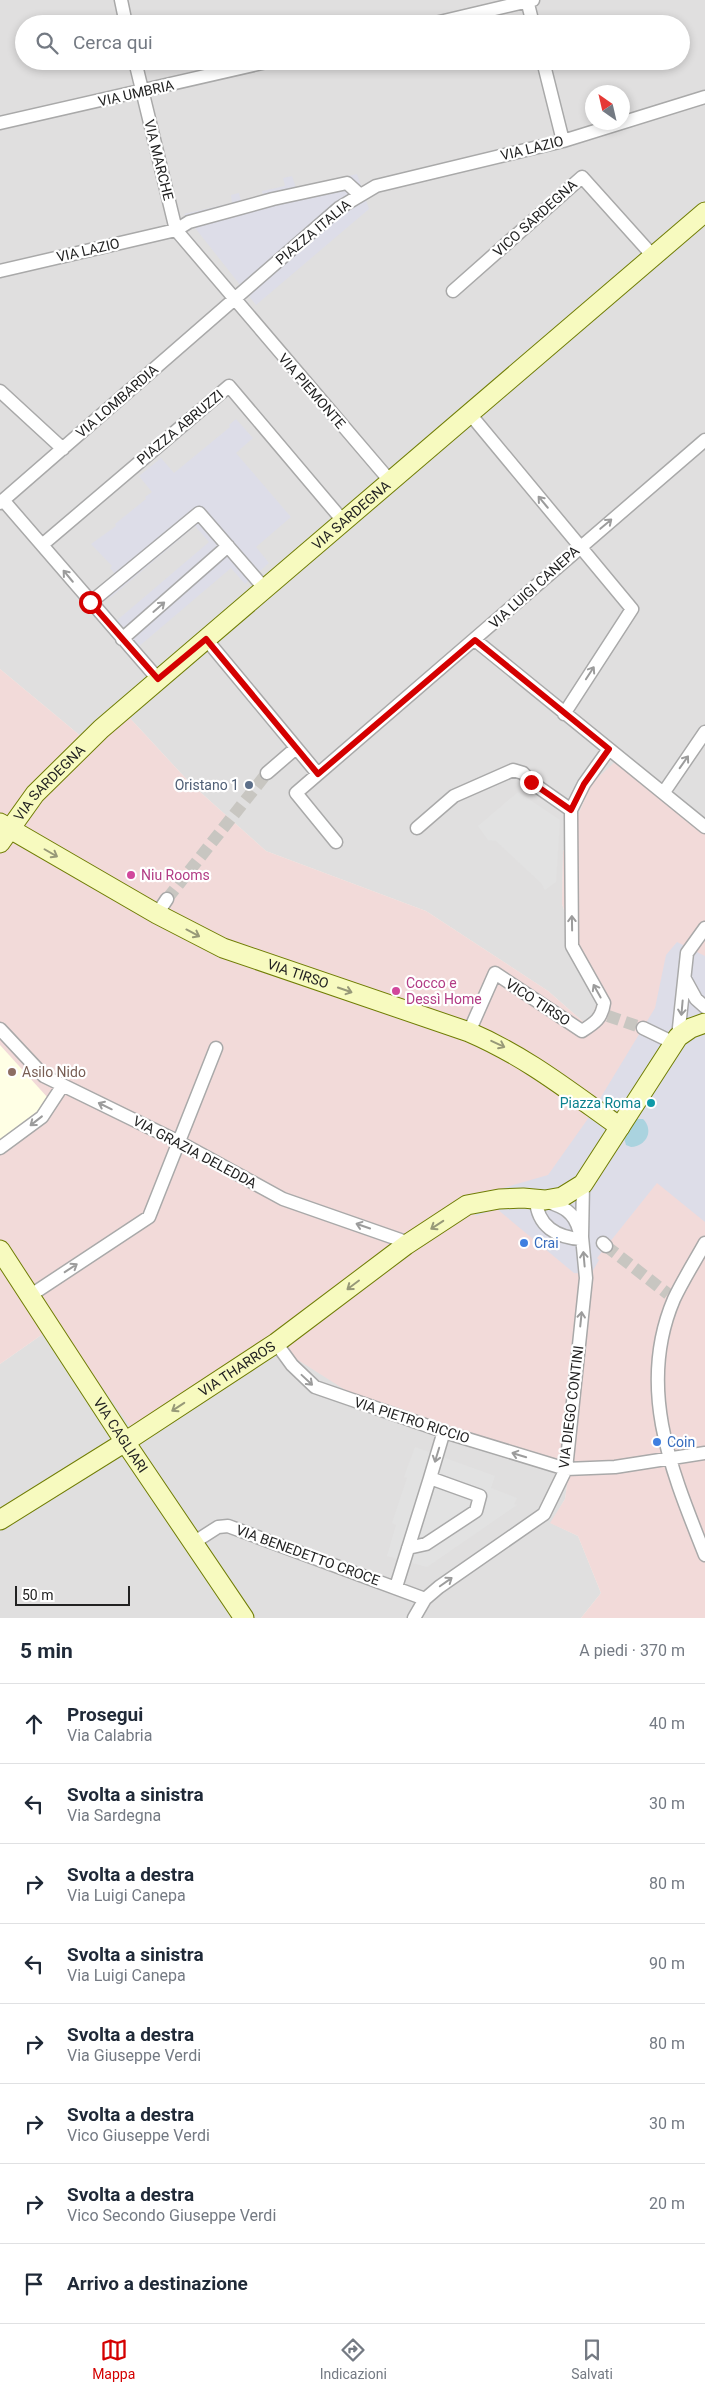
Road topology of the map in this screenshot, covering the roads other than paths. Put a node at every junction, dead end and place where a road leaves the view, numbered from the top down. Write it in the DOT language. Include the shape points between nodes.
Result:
graph roads {
  1 [pos="121,0"];
  2 [pos="529,0"];
  3 [pos="124,15"];
  4 [pos="468,15"];
  5 [pos="532,15"];
  6 [pos="137,70"];
  7 [pos="234,70"];
  8 [pos="545,70"];
  9 [pos="142,92"];
  10 [pos="705,97"];
  11 [pos="0,123"];
  12 [pos="563,141"];
  13 [pos="359,194"];
  14 [pos="705,212"];
  15 [pos="176,230"];
  16 [pos="653,256"];
  17 [pos="0,271"];
  18 [pos="453,291"];
  19 [pos="233,299"];
  20 [pos="0,391"];
  21 [pos="470,414"];
  22 [pos="705,440"];
  23 [pos="63,449"];
  24 [pos="391,482"];
  25 [pos="2,502"];
  26 [pos="344,522"];
  27 [pos="42,545"];
  28 [pos="228,546"];
  29 [pos="580,546"];
  30 [pos="265,589"];
  31 [pos="90,602"];
  32 [pos="122,639"];
  33 [pos="206,639"];
  34 [pos="475,640"];
  35 [pos="158,679"];
  36 [pos="564,714"];
  37 [pos="705,732"];
  38 [pos="296,748"];
  39 [pos="609,749"];
  40 [pos="267,773"];
  41 [pos="318,774"];
  42 [pos="664,792"];
  43 [pos="571,810"];
  44 [pos="705,827"];
  45 [pos="417,828"];
  46 [pos="3,831"];
  47 [pos="336,842"];
  48 [pos="705,928"];
  49 [pos="685,979"];
  50 [pos="705,1007"];
  51 [pos="705,1023"];
  52 [pos="643,1028"];
  53 [pos="0,1029"];
  54 [pos="469,1032"];
  55 [pos="676,1040"];
  56 [pos="216,1048"];
  57 [pos="63,1085"];
  58 [pos="620,1127"];
  59 [pos="178,1142"];
  60 [pos="0,1148"];
  61 [pos="582,1184"];
  62 [pos="540,1200"];
  63 [pos="582,1238"];
  64 [pos="409,1243"];
  65 [pos="705,1243"];
  66 [pos="0,1250"];
  67 [pos="31,1295"];
  68 [pos="276,1343"];
  69 [pos="444,1431"];
  70 [pos="125,1442"];
  71 [pos="705,1453"];
  72 [pos="670,1458"];
  73 [pos="566,1469"];
  74 [pos="430,1478"];
  75 [pos="0,1520"];
  76 [pos="192,1543"];
  77 [pos="408,1548"];
  78 [pos="705,1555"];
  79 [pos="396,1587"];
  80 [pos="425,1599"];
  81 [pos="244,1618"];
  82 [pos="414,1618"];
  1 -- 3 [label="street"];
  2 -- 4 [label="street"];
  2 -- 5 [label="street"];
  6 -- 9 [label="street, VIA MARCHE"];
  7 -- 9 [label="street, VIA UMBRIA"];
  8 -- 12 [label="street"];
  9 -- 11 [label="street, VIA UMBRIA"];
  9 -- 15 [label="street, VIA MARCHE"];
  10 -- 12 [label="street, VIA LAZIO"];
  12 -- 13 [label="street, VIA LAZIO" via="376,186"];
  13 -- 15 [label="street, PIAZZA ITALIA" via="347,183 189,222"];
  13 -- 19 [label="street, PIAZZA ITALIA"];
  14 -- 16 [label="street, VIA SARDEGNA"];
  15 -- 17 [label="street, VIA LAZIO"];
  15 -- 19 [label="street"];
  16 -- 18 [label="street, VICO SARDEGNA" via="582,177"];
  16 -- 21 [label="street, VIA SARDEGNA"];
  19 -- 23 [label="street, VIA LOMBARDIA"];
  19 -- 24 [label="street, VIA PIEMONTE"];
  20 -- 23 [label="street"];
  21 -- 24 [label="street, VIA SARDEGNA"];
  29 -- 21 [label="street, one-way"];
  29 -- 22 [label="street, VIA LUIGI CANEPA, one-way"];
  23 -- 25 [label="street, VIA LOMBARDIA"];
  24 -- 26 [label="street, VIA SARDEGNA"];
  25 -- 27 [label="street"];
  26 -- 27 [label="street, PIAZZA ABRUZZI" via="229,386"];
  26 -- 30 [label="street, VIA SARDEGNA"];
  31 -- 27 [label="street, one-way"];
  28 -- 30 [label="street"];
  28 -- 31 [label="street" via="199,513"];
  32 -- 28 [label="street, one-way"];
  29 -- 34 [label="street, VIA LUIGI CANEPA"];
  36 -- 29 [label="street, one-way" via="632,609"];
  30 -- 33 [label="street, VIA SARDEGNA"];
  31 -- 32 [label="street"];
  32 -- 35 [label="street"];
  33 -- 35 [label="street, VIA SARDEGNA"];
  33 -- 38 [label="street"];
  34 -- 36 [label="street"];
  34 -- 41 [label="street, VIA LUIGI CANEPA"];
  35 -- 46 [label="street, VIA SARDEGNA" via="73,754"];
  36 -- 39 [label="street"];
  42 -- 37 [label="street, one-way"];
  38 -- 40 [label="street"];
  38 -- 41 [label="street"];
  39 -- 42 [label="street"];
  39 -- 43 [label="street" via="584,784"];
  41 -- 47 [label="street, VIA LUIGI CANEPA" via="296,793"];
  42 -- 44 [label="street"];
  43 -- 45 [label="street" via="523,773 512,770 454,796"];
  54 -- 43 [label="street, VICO TIRSO, one-way" via="494,974 582,1031 605,1015 604,1004 572,946"];
  46 -- 54 [label="street, VIA TIRSO, one-way" via="162,906 223,948"];
  48 -- 49 [label="street" via="688,953"];
  49 -- 50 [label="street" via="696,999"];
  49 -- 55 [label="street, one-way"];
  51 -- 55 [label="street" via="691,1028"];
  52 -- 55 [label="street"];
  53 -- 57 [label="street, VIA GRAZIA DELEDDA" via="44,1076"];
  54 -- 58 [label="street, VIA TIRSO, one-way" via="505,1048 541,1070"];
  55 -- 58 [label="street"];
  56 -- 59 [label="street"];
  59 -- 57 [label="street, VIA GRAZIA DELEDDA, one-way"];
  57 -- 60 [label="street, one-way" via="42,1117"];
  58 -- 61 [label="street"];
  64 -- 59 [label="street, VIA GRAZIA DELEDDA, one-way" via="283,1199"];
  67 -- 59 [label="street, one-way" via="149,1217"];
  61 -- 62 [label="street" via="562,1197"];
  61 -- 63 [label="street"];
  62 -- 63 [label="street" via="573,1214"];
  62 -- 63 [label="street" via="536,1212 555,1233 567,1239"];
  62 -- 64 [label="street, VIA THARROS, one-way" via="499,1199 468,1205"];
  73 -- 63 [label="street, VIA DIEGO CONTINI, one-way" via="586,1278"];
  64 -- 68 [label="street, VIA THARROS, one-way"];
  65 -- 72 [label="street" via="671,1297 657,1362 658,1411"];
  66 -- 67 [label="street, VIA CAGLIARI"];
  67 -- 70 [label="street, VIA CAGLIARI"];
  68 -- 69 [label="street, VIA PIETRO RICCIO, one-way" via="315,1388"];
  68 -- 70 [label="street, VIA THARROS, one-way"];
  73 -- 69 [label="street, VIA PIETRO RICCIO, one-way"];
  69 -- 74 [label="street, one-way"];
  70 -- 75 [label="street, VIA THARROS"];
  70 -- 76 [label="street, VIA CAGLIARI"];
  71 -- 72 [label="street, VIA PIETRO RICCIO"];
  72 -- 73 [label="street, VIA PIETRO RICCIO" via="616,1467"];
  72 -- 78 [label="street"];
  80 -- 73 [label="street, VIA DIEGO CONTINI, one-way" via="544,1514"];
  74 -- 77 [label="street"];
  74 -- 77 [label="street" via="480,1496 476,1511 426,1544"];
  76 -- 79 [label="street, VIA BENEDETTO CROCE" via="218,1527 228,1526"];
  76 -- 81 [label="street, VIA CAGLIARI"];
  77 -- 79 [label="street"];
  79 -- 80 [label="street, VIA BENEDETTO CROCE"];
  80 -- 82 [label="street, VIA DIEGO CONTINI"];
}
